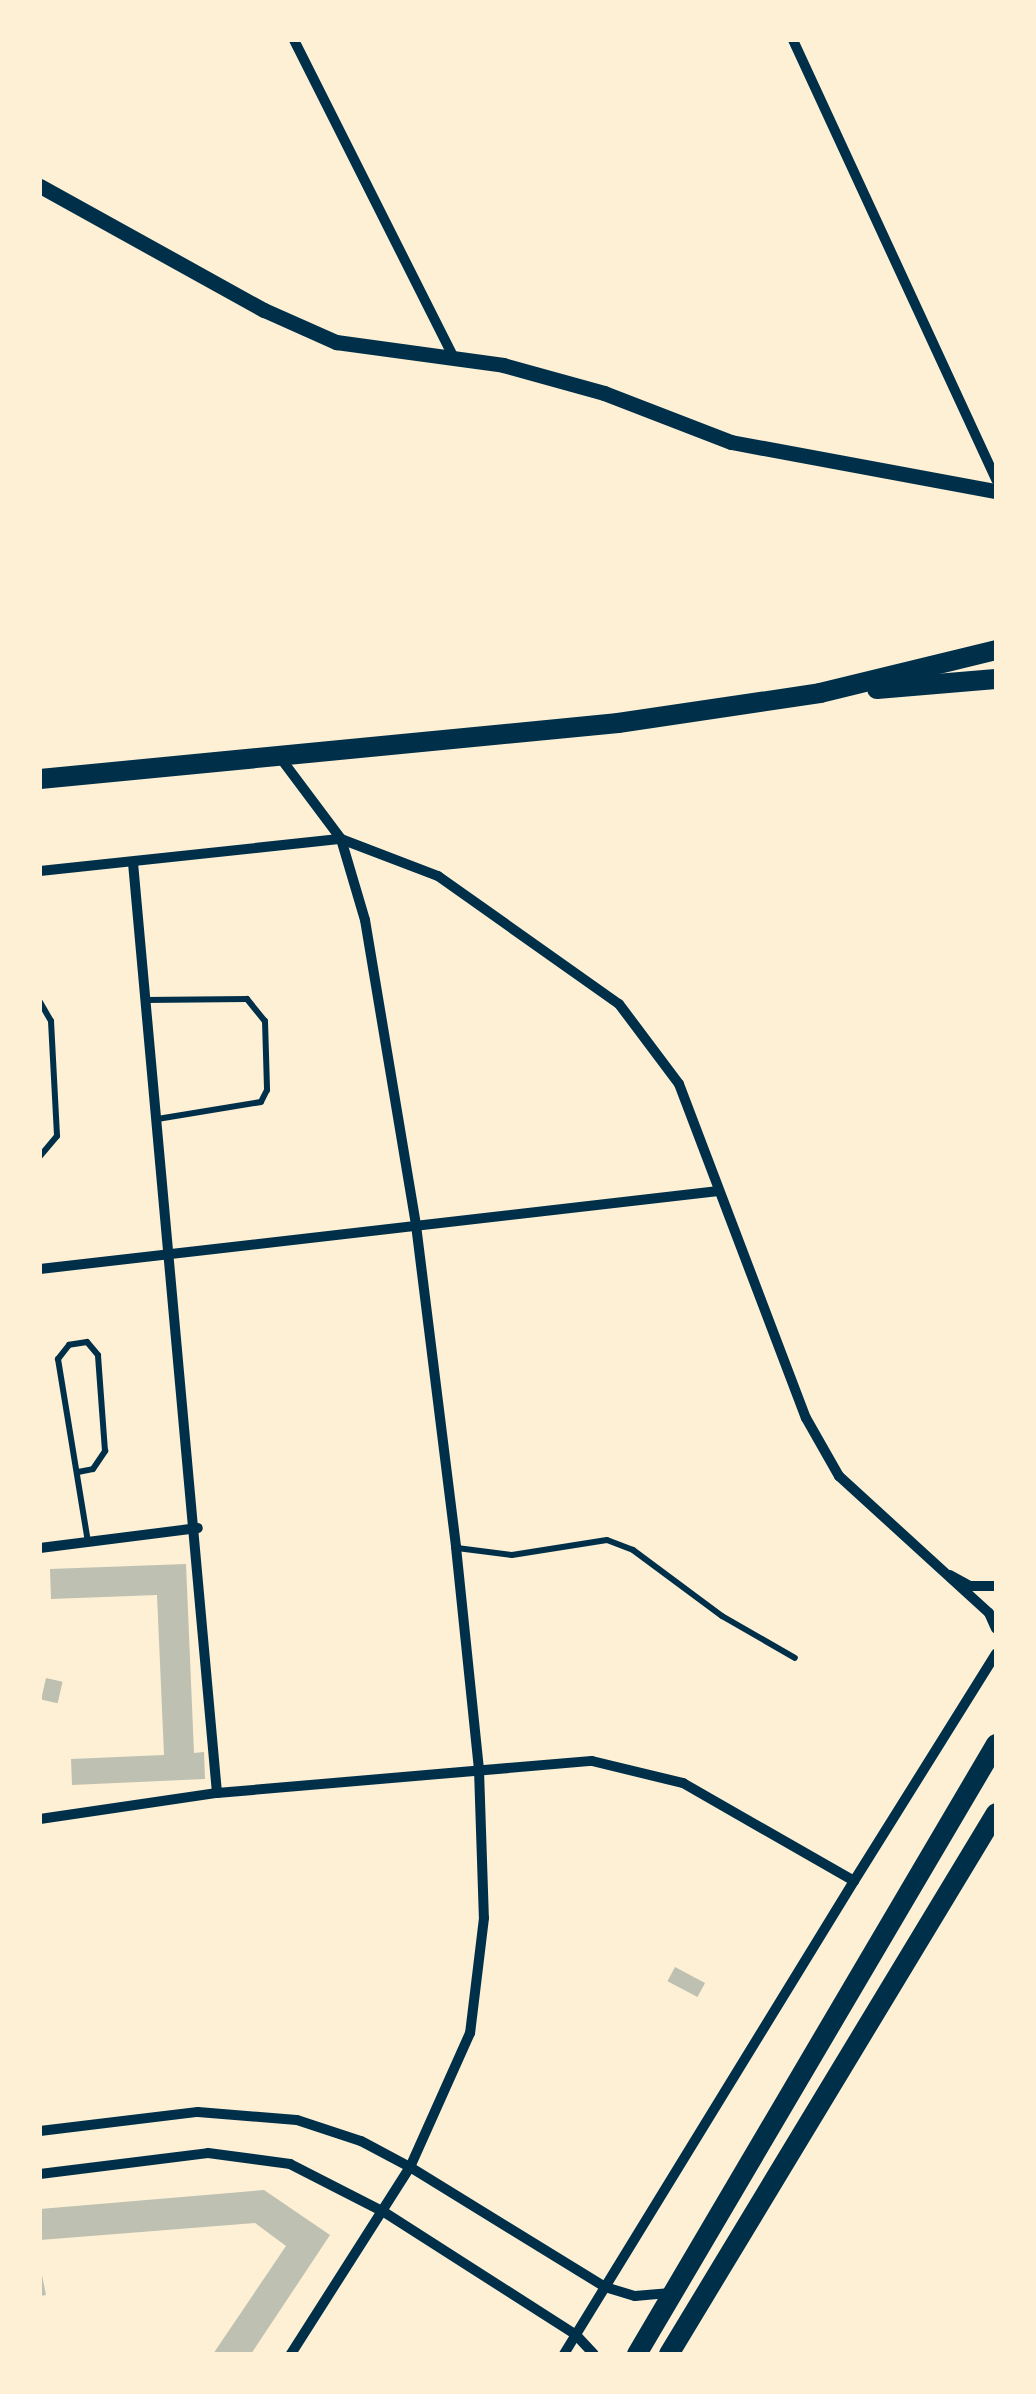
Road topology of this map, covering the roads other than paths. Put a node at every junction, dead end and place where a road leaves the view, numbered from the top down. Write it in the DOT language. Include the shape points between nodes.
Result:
graph roads {
  1 [pos="294,40"];
  2 [pos="793,40"];
  3 [pos="40,186"];
  4 [pos="455,360"];
  5 [pos="996,480"];
  6 [pos="996,491"];
  7 [pos="996,650"];
  8 [pos="996,679"];
  9 [pos="820,693"];
  10 [pos="279,756"];
  11 [pos="40,779"];
  12 [pos="340,839"];
  13 [pos="133,863"];
  14 [pos="40,870"];
  15 [pos="142,1000"];
  16 [pos="40,1002"];
  17 [pos="156,1119"];
  18 [pos="40,1156"];
  19 [pos="719,1191"];
  20 [pos="416,1224"];
  21 [pos="171,1254"];
  22 [pos="40,1269"];
  23 [pos="78,1472"];
  24 [pos="198,1528"];
  25 [pos="88,1542"];
  26 [pos="40,1548"];
  27 [pos="456,1548"];
  28 [pos="927,1563"];
  29 [pos="996,1586"];
  30 [pos="996,1630"];
  31 [pos="996,1654"];
  32 [pos="794,1658"];
  33 [pos="996,1744"];
  34 [pos="479,1770"];
  35 [pos="217,1792"];
  36 [pos="996,1813"];
  37 [pos="40,1819"];
  38 [pos="854,1881"];
  39 [pos="40,2132"];
  40 [pos="410,2168"];
  41 [pos="40,2174"];
  42 [pos="384,2212"];
  43 [pos="605,2287"];
  44 [pos="676,2292"];
  45 [pos="576,2335"];
  46 [pos="291,2354"];
  47 [pos="564,2354"];
  48 [pos="594,2354"];
  49 [pos="637,2354"];
  50 [pos="669,2354"];
  1 -- 4 [label="street"];
  2 -- 5 [label="street"];
  3 -- 4 [label="street" via="264,310 336,342"];
  4 -- 6 [label="street" via="503,364 604,393 731,442"];
  7 -- 9 [label="main road"];
  8 -- 9 [label="main road"];
  9 -- 10 [label="main road" via="618,723"];
  10 -- 11 [label="main road"];
  10 -- 12 [label="street"];
  12 -- 13 [label="street"];
  12 -- 19 [label="street" via="438,876 619,1004 678,1084"];
  12 -- 20 [label="street" via="365,920"];
  13 -- 14 [label="street"];
  13 -- 15 [label="street"];
  15 -- 17 [label="street"];
  15 -- 17 [label="lane" via="247,999 265,1020 267,1090 261,1102"];
  16 -- 18 [label="lane" via="51,1022 57,1136"];
  17 -- 21 [label="street"];
  19 -- 20 [label="street"];
  19 -- 28 [label="street" via="806,1418 830,1462"];
  20 -- 21 [label="street"];
  20 -- 27 [label="street"];
  21 -- 22 [label="street"];
  21 -- 24 [label="street"];
  23 -- 23 [label="lane" via="58,1359 69,1344 87,1342 98,1355 105,1451 93,1469"];
  23 -- 25 [label="lane"];
  24 -- 25 [label="street"];
  24 -- 35 [label="street"];
  25 -- 26 [label="street"];
  27 -- 32 [label="lane" via="512,1555 607,1540 633,1550 722,1616"];
  27 -- 34 [label="street"];
  28 -- 29 [label="street" via="970,1586"];
  28 -- 30 [label="street" via="989,1613"];
  31 -- 38 [label="street"];
  33 -- 44 [label="main road"];
  34 -- 35 [label="street"];
  34 -- 38 [label="street" via="592,1761 683,1784"];
  34 -- 40 [label="street" via="484,1918 470,2033"];
  35 -- 37 [label="street"];
  36 -- 50 [label="main road"];
  38 -- 43 [label="street"];
  39 -- 40 [label="street" via="198,2112 265,2114 330,2129"];
  40 -- 42 [label="street"];
  40 -- 43 [label="street"];
  41 -- 42 [label="street" via="235,2154 316,2173"];
  42 -- 45 [label="street"];
  42 -- 46 [label="street"];
  43 -- 44 [label="street" via="635,2296"];
  43 -- 45 [label="street"];
  44 -- 49 [label="main road"];
  45 -- 47 [label="street"];
  45 -- 48 [label="street"];
}
